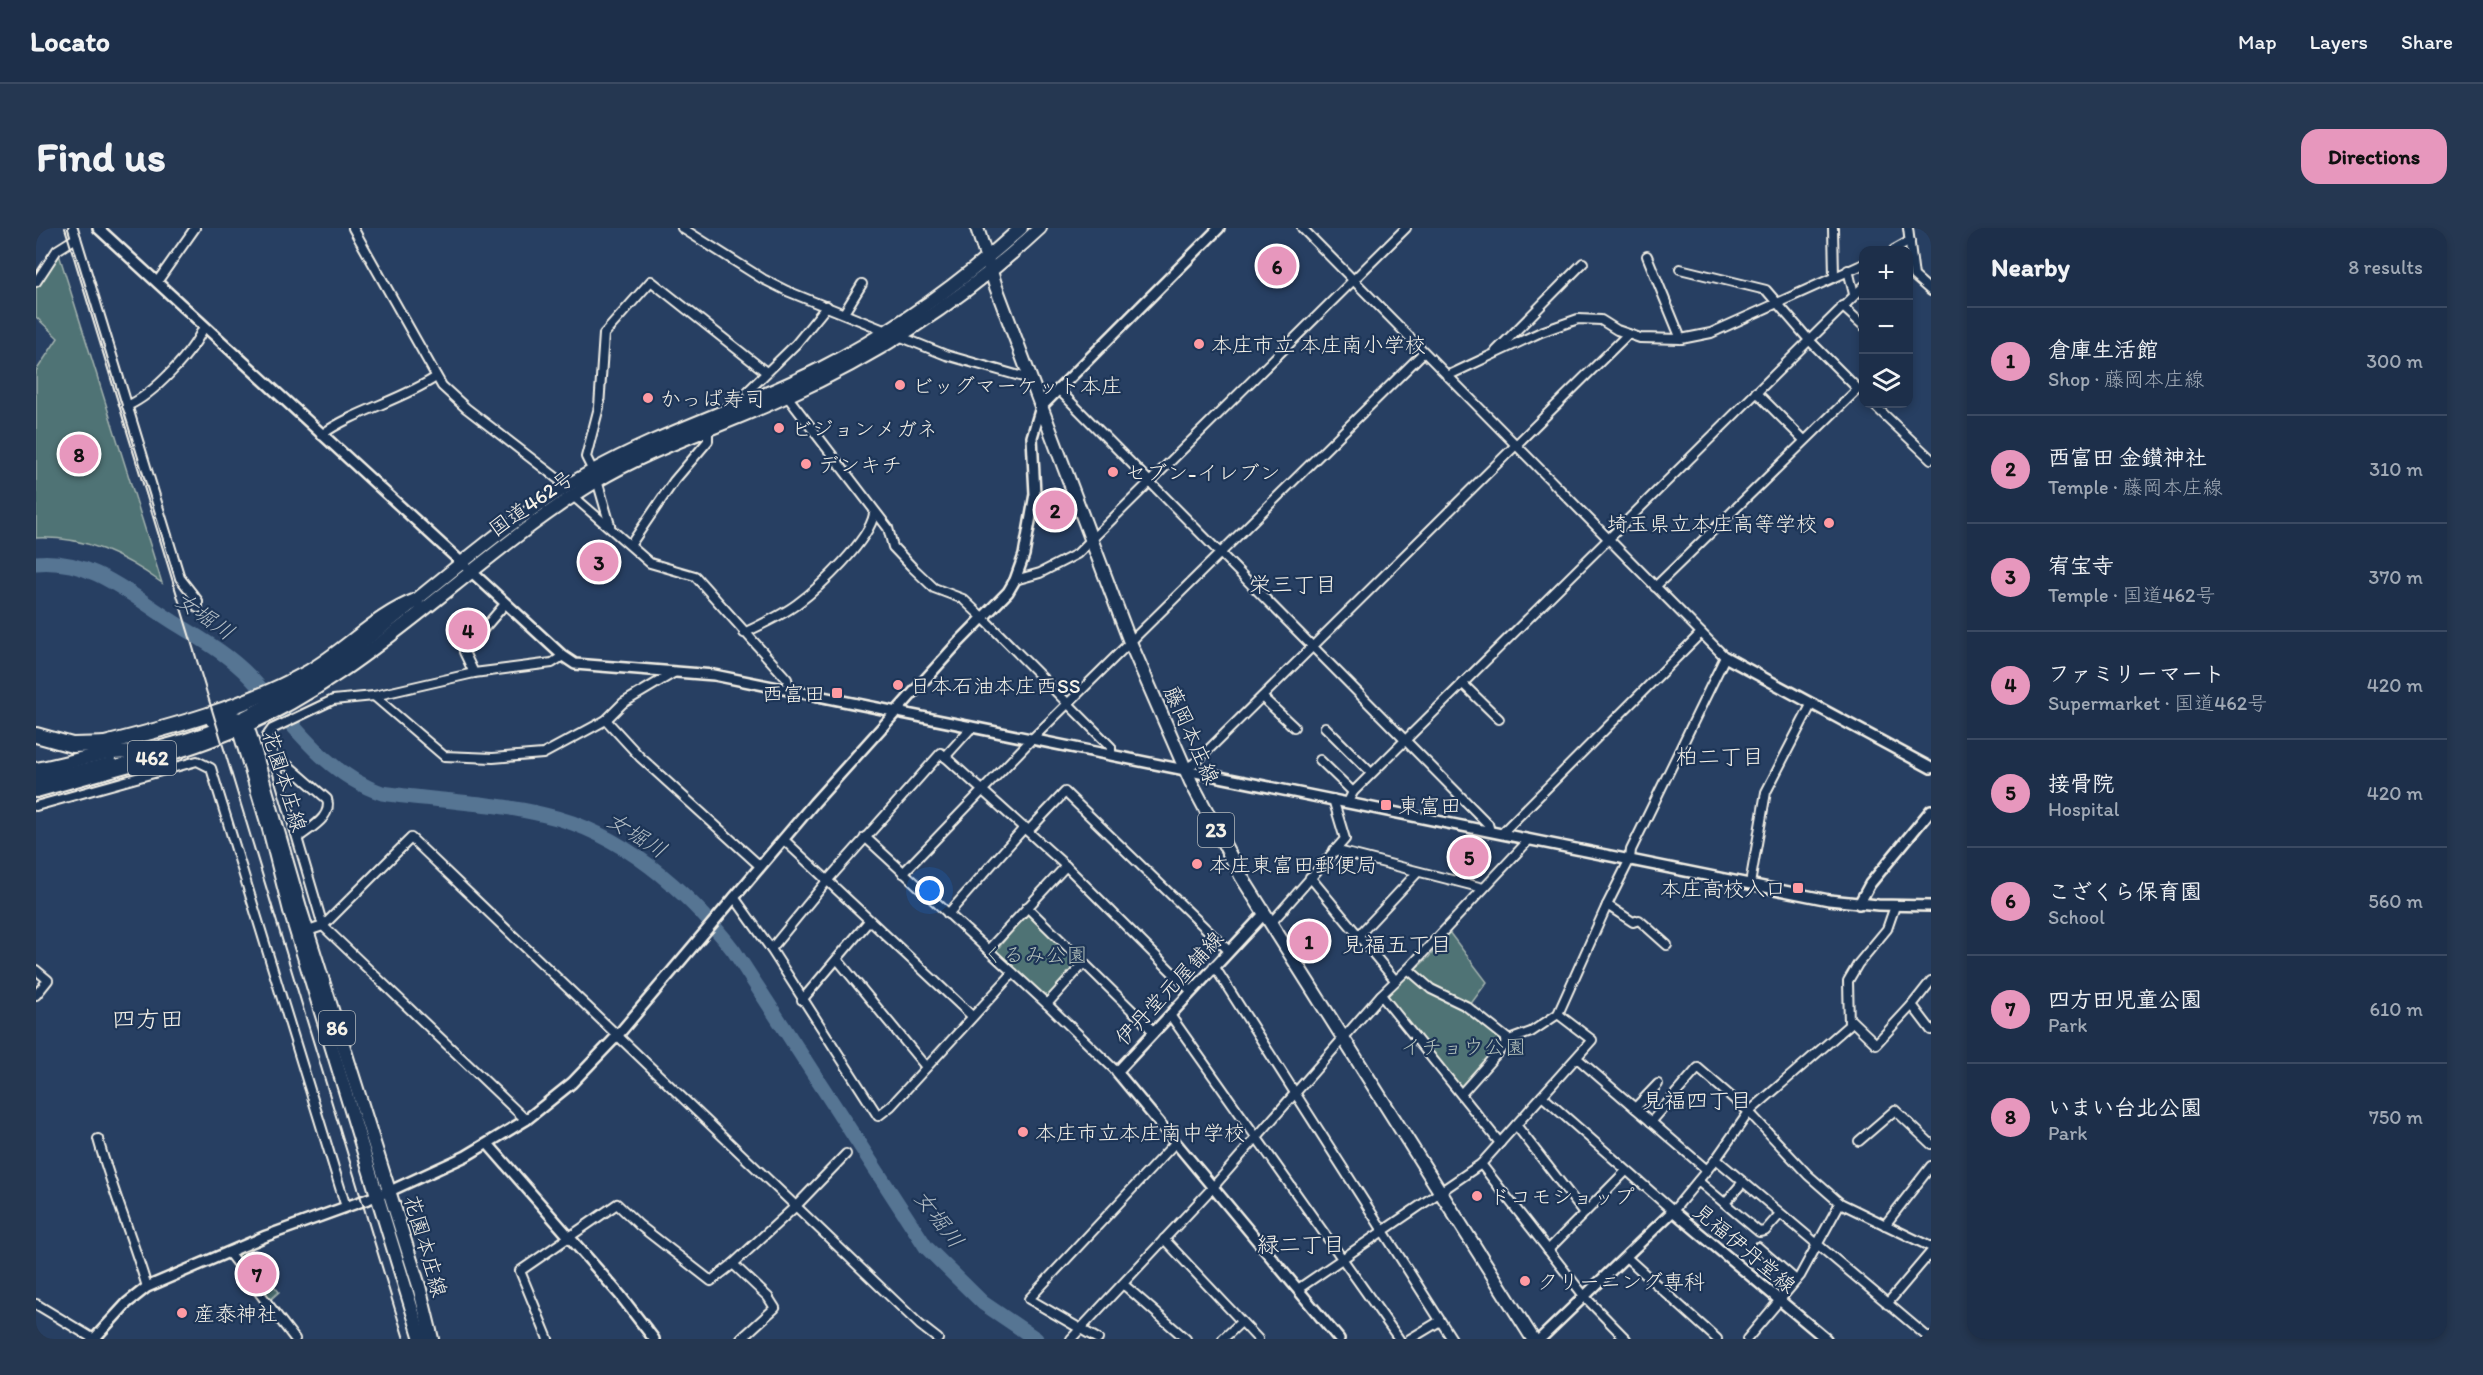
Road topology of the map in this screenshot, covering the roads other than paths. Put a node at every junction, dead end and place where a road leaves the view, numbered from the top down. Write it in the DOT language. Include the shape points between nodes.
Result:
graph roads {
  1 [pos="73,228"];
  2 [pos="98,228"];
  3 [pos="195,228"];
  4 [pos="353,228"];
  5 [pos="682,228"];
  6 [pos="977,228"];
  7 [pos="1021,228"];
  8 [pos="1040,228"];
  9 [pos="1219,228"];
  10 [pos="1302,228"];
  11 [pos="1406,228"];
  12 [pos="1833,228"];
  13 [pos="1908,228"];
  14 [pos="76,238"];
  15 [pos="1910,241"];
  16 [pos="1901,246"];
  17 [pos="1904,246"];
  18 [pos="1647,256"];
  19 [pos="986,259"];
  20 [pos="1583,262"];
  21 [pos="1859,266"];
  22 [pos="1680,269"];
  23 [pos="1848,270"];
  24 [pos="991,274"];
  25 [pos="1834,276"];
  26 [pos="1353,281"];
  27 [pos="36,282"];
  28 [pos="157,282"];
  29 [pos="862,284"];
  30 [pos="1859,290"];
  31 [pos="1931,291"];
  32 [pos="1854,294"];
  33 [pos="1775,302"];
  34 [pos="827,306"];
  35 [pos="1842,306"];
  36 [pos="844,313"];
  37 [pos="1859,322"];
  38 [pos="204,326"];
  39 [pos="887,331"];
  40 [pos="1628,334"];
  41 [pos="901,337"];
  42 [pos="1681,339"];
  43 [pos="1809,340"];
  44 [pos="1423,352"];
  45 [pos="1491,356"];
  46 [pos="766,372"];
  47 [pos="1447,376"];
  48 [pos="436,377"];
  49 [pos="1030,379"];
  50 [pos="1058,389"];
  51 [pos="1859,390"];
  52 [pos="1756,392"];
  53 [pos="1859,394"];
  54 [pos="787,396"];
  55 [pos="753,400"];
  56 [pos="127,406"];
  57 [pos="1041,406"];
  58 [pos="1877,408"];
  59 [pos="708,430"];
  60 [pos="321,435"];
  61 [pos="1804,440"];
  62 [pos="1515,446"];
  63 [pos="1931,459"];
  64 [pos="595,476"];
  65 [pos="1151,482"];
  66 [pos="570,491"];
  67 [pos="874,514"];
  68 [pos="610,525"];
  69 [pos="1093,539"];
  70 [pos="1608,540"];
  71 [pos="631,544"];
  72 [pos="1221,552"];
  73 [pos="466,567"];
  74 [pos="1015,580"];
  75 [pos="1655,588"];
  76 [pos="417,601"];
  77 [pos="505,604"];
  78 [pos="198,608"];
  79 [pos="983,618"];
  80 [pos="744,633"];
  81 [pos="1701,633"];
  82 [pos="1130,642"];
  83 [pos="1313,645"];
  84 [pos="563,656"];
  85 [pos="1725,657"];
  86 [pos="679,670"];
  87 [pos="474,673"];
  88 [pos="1462,683"];
  89 [pos="790,690"];
  90 [pos="292,692"];
  91 [pos="374,696"];
  92 [pos="1262,697"];
  93 [pos="1812,703"];
  94 [pos="1067,704"];
  95 [pos="256,709"];
  96 [pos="895,712"];
  97 [pos="1499,719"];
  98 [pos="606,720"];
  99 [pos="242,725"];
  100 [pos="972,727"];
  101 [pos="1294,727"];
  102 [pos="1325,727"];
  103 [pos="36,735"];
  104 [pos="1032,739"];
  105 [pos="1406,739"];
  106 [pos="101,745"];
  107 [pos="1111,754"];
  108 [pos="945,757"];
  109 [pos="155,758"];
  110 [pos="1320,760"];
  111 [pos="280,764"];
  112 [pos="1931,768"];
  113 [pos="1185,769"];
  114 [pos="36,770"];
  115 [pos="1371,773"];
  116 [pos="36,780"];
  117 [pos="36,790"];
  118 [pos="984,790"];
  119 [pos="1353,792"];
  120 [pos="1333,799"];
  121 [pos="1348,802"];
  122 [pos="36,806"];
  123 [pos="1931,810"];
  124 [pos="1027,829"];
  125 [pos="1490,831"];
  126 [pos="1502,833"];
  127 [pos="865,837"];
  128 [pos="298,838"];
  129 [pos="783,839"];
  130 [pos="1529,840"];
  131 [pos="1334,850"];
  132 [pos="1630,859"];
  133 [pos="760,866"];
  134 [pos="1066,866"];
  135 [pos="903,873"];
  136 [pos="1417,873"];
  137 [pos="1310,878"];
  138 [pos="826,882"];
  139 [pos="1750,884"];
  140 [pos="1483,888"];
  141 [pos="734,897"];
  142 [pos="1859,904"];
  143 [pos="1607,905"];
  144 [pos="1895,906"];
  145 [pos="1931,906"];
  146 [pos="1027,907"];
  147 [pos="948,914"];
  148 [pos="1268,918"];
  149 [pos="868,921"];
  150 [pos="323,926"];
  151 [pos="308,932"];
  152 [pos="1359,935"];
  153 [pos="1667,945"];
  154 [pos="771,948"];
  155 [pos="988,950"];
  156 [pos="1228,950"];
  157 [pos="837,959"];
  158 [pos="1084,963"];
  159 [pos="1214,966"];
  160 [pos="1408,969"];
  161 [pos="36,970"];
  162 [pos="1013,973"];
  163 [pos="1395,980"];
  164 [pos="1931,981"];
  165 [pos="1191,991"];
  166 [pos="36,995"];
  167 [pos="1381,995"];
  168 [pos="802,1000"];
  169 [pos="1047,1004"];
  170 [pos="1912,1005"];
  171 [pos="1558,1014"];
  172 [pos="1170,1015"];
  173 [pos="972,1016"];
  174 [pos="1851,1020"];
  175 [pos="1931,1030"];
  176 [pos="1154,1032"];
  177 [pos="618,1035"];
  178 [pos="1342,1037"];
  179 [pos="1509,1040"];
  180 [pos="1577,1058"];
  181 [pos="926,1067"];
  182 [pos="1117,1072"];
  183 [pos="1658,1084"];
  184 [pos="1296,1090"];
  185 [pos="1461,1094"];
  186 [pos="1542,1096"];
  187 [pos="1635,1108"];
  188 [pos="1749,1112"];
  189 [pos="526,1120"];
  190 [pos="1651,1122"];
  191 [pos="1516,1125"];
  192 [pos="1256,1138"];
  193 [pos="98,1139"];
  194 [pos="1858,1141"];
  195 [pos="1175,1143"];
  196 [pos="1500,1143"];
  197 [pos="488,1144"];
  198 [pos="1931,1144"];
  199 [pos="846,1154"];
  200 [pos="1716,1159"];
  201 [pos="1481,1164"];
  202 [pos="1931,1166"];
  203 [pos="1707,1170"];
  204 [pos="1626,1171"];
  205 [pos="1698,1181"];
  206 [pos="1743,1182"];
  207 [pos="1214,1186"];
  208 [pos="390,1191"];
  209 [pos="1439,1192"];
  210 [pos="377,1195"];
  211 [pos="1725,1203"];
  212 [pos="1840,1203"];
  213 [pos="796,1206"];
  214 [pos="346,1207"];
  215 [pos="1673,1211"];
  216 [pos="1584,1213"];
  217 [pos="1780,1214"];
  218 [pos="1885,1225"];
  219 [pos="1383,1229"];
  220 [pos="569,1238"];
  221 [pos="1164,1239"];
  222 [pos="1816,1245"];
  223 [pos="1931,1247"];
  224 [pos="1758,1248"];
  225 [pos="1548,1250"];
  226 [pos="228,1252"];
  227 [pos="1931,1252"];
  228 [pos="1342,1257"];
  229 [pos="1626,1257"];
  230 [pos="733,1264"];
  231 [pos="1796,1281"];
  232 [pos="1123,1284"];
  233 [pos="147,1287"];
  234 [pos="1298,1289"];
  235 [pos="1584,1296"];
  236 [pos="1778,1300"];
  237 [pos="36,1304"];
  238 [pos="1887,1304"];
  239 [pos="1440,1321"];
  240 [pos="1241,1322"];
  241 [pos="1080,1329"];
  242 [pos="1072,1338"];
  243 [pos="94,1339"];
  244 [pos="295,1339"];
  245 [pos="421,1339"];
  246 [pos="432,1339"];
  247 [pos="548,1339"];
  248 [pos="654,1339"];
  249 [pos="741,1339"];
  250 [pos="938,1339"];
  251 [pos="1098,1339"];
  252 [pos="1186,1339"];
  253 [pos="1223,1339"];
  254 [pos="1258,1339"];
  255 [pos="1339,1339"];
  256 [pos="1399,1339"];
  257 [pos="1410,1339"];
  258 [pos="1452,1339"];
  259 [pos="1533,1339"];
  260 [pos="1540,1339"];
  261 [pos="1626,1339"];
  262 [pos="1717,1339"];
  263 [pos="1747,1339"];
  264 [pos="1826,1339"];
  265 [pos="1930,1339"];
  1 -- 14 [label="street"];
  2 -- 28 [label="street"];
  3 -- 28 [label="street"];
  4 -- 48 [label="street"];
  5 -- 34 [label="street" via="763,279"];
  6 -- 19 [label="main road, 藤岡本庄線 / 23"];
  7 -- 19 [label="main road, 国道462号 / 462"];
  8 -- 24 [label="main road, 国道462号 / 462"];
  9 -- 50 [label="street"];
  10 -- 26 [label="street"];
  11 -- 26 [label="street"];
  12 -- 25 [label="street"];
  13 -- 15 [label="street"];
  14 -- 27 [label="street" via="57,250"];
  14 -- 56 [label="street"];
  15 -- 16 [label="street"];
  15 -- 17 [label="street"];
  15 -- 31 [label="street" via="1914,276"];
  18 -- 42 [label="street"];
  19 -- 24 [label="main road, 藤岡本庄線 / 23"];
  19 -- 39 [label="main road, 国道462号 / 462"];
  20 -- 45 [label="street"];
  21 -- 23 [label="street"];
  22 -- 33 [label="street" via="1766,290"];
  23 -- 25 [label="street"];
  23 -- 32 [label="street"];
  24 -- 41 [label="main road, 国道462号 / 462"];
  24 -- 49 [label="main road, 藤岡本庄線 / 23"];
  25 -- 33 [label="street"];
  26 -- 44 [label="street"];
  26 -- 65 [label="street"];
  28 -- 38 [label="street"];
  29 -- 36 [label="street"];
  30 -- 32 [label="street"];
  32 -- 35 [label="street"];
  33 -- 42 [label="street" via="1712,333"];
  33 -- 43 [label="street"];
  34 -- 36 [label="street"];
  34 -- 46 [label="street" via="796,344"];
  35 -- 37 [label="street"];
  35 -- 43 [label="street"];
  36 -- 39 [label="street"];
  38 -- 56 [label="street" via="176,365"];
  38 -- 60 [label="street"];
  39 -- 41 [label="street"];
  39 -- 55 [label="main road, 国道462号 / 462" via="820,369"];
  40 -- 42 [label="street"];
  40 -- 45 [label="street" via="1601,320 1578,319"];
  40 -- 62 [label="street"];
  41 -- 49 [label="street" via="980,367"];
  41 -- 54 [label="main road, 国道462号 / 462"];
  43 -- 51 [label="street"];
  43 -- 52 [label="street"];
  44 -- 47 [label="street"];
  44 -- 72 [label="street"];
  45 -- 47 [label="street"];
  46 -- 55 [label="street" via="748,391"];
  46 -- 64 [label="street" via="651,281 604,334 599,407 586,457"];
  47 -- 62 [label="street"];
  48 -- 60 [label="street"];
  48 -- 66 [label="street" via="466,408 557,475"];
  49 -- 57 [label="main road, 藤岡本庄線 / 23"];
  50 -- 57 [label="street"];
  50 -- 65 [label="street"];
  52 -- 61 [label="street"];
  52 -- 70 [label="street"];
  53 -- 61 [label="street"];
  54 -- 59 [label="main road, 国道462号 / 462"];
  54 -- 67 [label="street"];
  55 -- 64 [label="main road, 国道462号 / 462" via="666,436"];
  56 -- 78 [label="street" via="180,578 198,601"];
  57 -- 69 [label="main road, 藤岡本庄線 / 23"];
  57 -- 74 [label="street" via="1032,437 1035,494"];
  58 -- 63 [label="street"];
  59 -- 64 [label="main road, 国道462号 / 462"];
  59 -- 71 [label="street" via="708,441 669,487"];
  60 -- 73 [label="street"];
  61 -- 75 [label="street"];
  62 -- 70 [label="street"];
  62 -- 83 [label="street"];
  64 -- 66 [label="main road, 国道462号 / 462"];
  64 -- 68 [label="street"];
  65 -- 69 [label="street"];
  65 -- 72 [label="street"];
  66 -- 68 [label="street" via="598,520"];
  66 -- 73 [label="main road, 国道462号 / 462"];
  67 -- 79 [label="street" via="888,528 893,547 934,588 963,599"];
  67 -- 80 [label="street" via="864,538 815,588 796,604"];
  68 -- 71 [label="street"];
  69 -- 74 [label="street" via="1061,563"];
  69 -- 82 [label="main road, 藤岡本庄線 / 23"];
  70 -- 75 [label="street"];
  70 -- 88 [label="street"];
  71 -- 80 [label="street" via="650,563 695,576"];
  72 -- 82 [label="street"];
  72 -- 83 [label="street"];
  73 -- 76 [label="main road, 国道462号 / 462"];
  73 -- 77 [label="street"];
  73 -- 90 [label="main road, 国道462号 / 462" via="381,645"];
  74 -- 79 [label="street"];
  75 -- 81 [label="street"];
  76 -- 90 [label="highway" via="399,608"];
  77 -- 84 [label="street"];
  77 -- 87 [label="street" via="464,652"];
  79 -- 94 [label="street"];
  79 -- 96 [label="street"];
  80 -- 89 [label="street" via="787,679"];
  81 -- 85 [label="street"];
  81 -- 126 [label="street"];
  82 -- 94 [label="street"];
  82 -- 113 [label="main road, 藤岡本庄線 / 23"];
  83 -- 92 [label="street"];
  83 -- 105 [label="street"];
  84 -- 86 [label="street" via="582,664"];
  84 -- 87 [label="street" via="552,663"];
  85 -- 93 [label="street"];
  85 -- 132 [label="street"];
  86 -- 89 [label="street"];
  86 -- 98 [label="street" via="631,698"];
  87 -- 91 [label="street"];
  88 -- 97 [label="street"];
  88 -- 105 [label="street"];
  89 -- 96 [label="street"];
  90 -- 95 [label="highway"];
  90 -- 95 [label="main road, 国道462号 / 462"];
  91 -- 98 [label="street" via="444,756 543,754"];
  91 -- 128 [label="street" via="343,698 308,710 272,729 268,740"];
  92 -- 101 [label="street"];
  92 -- 113 [label="street"];
  93 -- 112 [label="street"];
  93 -- 139 [label="street" via="1766,792"];
  94 -- 104 [label="street"];
  94 -- 107 [label="street" via="1111,747"];
  95 -- 99 [label="main road, 国道462号 / 462"];
  95 -- 106 [label="highway"];
  96 -- 100 [label="street"];
  96 -- 129 [label="street"];
  98 -- 133 [label="street" via="640,757"];
  99 -- 106 [label="highway" via="223,717 138,740"];
  99 -- 109 [label="main road, 国道462号 / 462"];
  99 -- 114 [label="main road, 国道462号 / 462" via="153,749 103,754"];
  99 -- 151 [label="main road, 花園本庄線 / 86"];
  99 -- 210 [label="main road, 花園本庄線 / 86" via="290,911"];
  100 -- 104 [label="street"];
  100 -- 108 [label="street"];
  102 -- 115 [label="street"];
  103 -- 106 [label="highway" via="61,744"];
  104 -- 107 [label="street"];
  104 -- 118 [label="street"];
  105 -- 115 [label="street"];
  105 -- 125 [label="street" via="1488,824"];
  107 -- 113 [label="street"];
  108 -- 118 [label="street"];
  108 -- 127 [label="street" via="942,753"];
  109 -- 116 [label="main road, 国道462号 / 462"];
  109 -- 117 [label="highway"];
  110 -- 119 [label="street"];
  111 -- 128 [label="street" via="289,766 330,806"];
  113 -- 120 [label="street"];
  113 -- 148 [label="main road, 藤岡本庄線 / 23"];
  115 -- 119 [label="street"];
  118 -- 124 [label="street"];
  118 -- 135 [label="street"];
  119 -- 121 [label="street"];
  120 -- 121 [label="street"];
  120 -- 131 [label="street" via="1345,839"];
  121 -- 125 [label="street"];
  122 -- 214 [label="street" via="196,761 211,768"];
  123 -- 142 [label="street" via="1870,884"];
  124 -- 134 [label="street"];
  124 -- 147 [label="street"];
  124 -- 156 [label="street" via="1065,792"];
  125 -- 126 [label="street"];
  126 -- 130 [label="street"];
  127 -- 135 [label="street"];
  127 -- 138 [label="street"];
  128 -- 150 [label="street"];
  129 -- 133 [label="street"];
  129 -- 138 [label="street"];
  130 -- 132 [label="street"];
  130 -- 140 [label="street"];
  131 -- 136 [label="street"];
  131 -- 137 [label="street"];
  132 -- 139 [label="street"];
  132 -- 143 [label="street"];
  133 -- 141 [label="street"];
  134 -- 146 [label="street"];
  134 -- 165 [label="street"];
  135 -- 147 [label="street"];
  136 -- 140 [label="street"];
  136 -- 152 [label="street"];
  137 -- 148 [label="street"];
  137 -- 152 [label="street"];
  138 -- 149 [label="street"];
  138 -- 154 [label="street"];
  139 -- 142 [label="street"];
  140 -- 160 [label="street"];
  141 -- 154 [label="street"];
  141 -- 177 [label="street"];
  142 -- 144 [label="street"];
  143 -- 153 [label="street" via="1633,922 1639,920"];
  143 -- 171 [label="street"];
  144 -- 145 [label="street"];
  144 -- 174 [label="street" via="1887,929 1848,981"];
  146 -- 155 [label="street"];
  146 -- 158 [label="street"];
  147 -- 155 [label="street"];
  148 -- 156 [label="street, 伊丹堂元屋舗線"];
  148 -- 178 [label="main road, 藤岡本庄線 / 23"];
  149 -- 157 [label="street"];
  149 -- 173 [label="street"];
  150 -- 151 [label="street"];
  150 -- 177 [label="street" via="411,838"];
  150 -- 189 [label="street"];
  151 -- 208 [label="main road, 花園本庄線 / 86"];
  152 -- 163 [label="street"];
  154 -- 168 [label="street"];
  155 -- 162 [label="street"];
  156 -- 159 [label="street, 伊丹堂元屋舗線"];
  157 -- 168 [label="street"];
  157 -- 181 [label="street"];
  158 -- 169 [label="street"];
  158 -- 176 [label="street"];
  159 -- 165 [label="street, 伊丹堂元屋舗線"];
  159 -- 184 [label="street"];
  160 -- 163 [label="street"];
  160 -- 179 [label="street" via="1431,989 1466,1006"];
  161 -- 166 [label="street" via="48,980"];
  162 -- 169 [label="street"];
  162 -- 173 [label="street"];
  163 -- 167 [label="street"];
  164 -- 170 [label="street"];
  165 -- 172 [label="street, 伊丹堂元屋舗線"];
  167 -- 178 [label="street"];
  167 -- 185 [label="street"];
  168 -- 181 [label="street" via="878,1116"];
  169 -- 182 [label="street"];
  170 -- 174 [label="street" via="1876,1044"];
  170 -- 175 [label="street"];
  171 -- 179 [label="street" via="1531,1032"];
  171 -- 180 [label="street" via="1592,1040"];
  172 -- 176 [label="street, 伊丹堂元屋舗線"];
  172 -- 192 [label="street"];
  173 -- 181 [label="street"];
  174 -- 188 [label="street" via="1846,1029"];
  176 -- 182 [label="street, 伊丹堂元屋舗線"];
  177 -- 189 [label="street" via="572,1083"];
  177 -- 213 [label="street"];
  178 -- 184 [label="street"];
  178 -- 209 [label="main road, 藤岡本庄線 / 23"];
  179 -- 185 [label="street"];
  180 -- 186 [label="street"];
  180 -- 187 [label="street"];
  182 -- 195 [label="street, 伊丹堂元屋舗線"];
  183 -- 187 [label="street"];
  184 -- 192 [label="street"];
  184 -- 219 [label="street"];
  185 -- 196 [label="street"];
  186 -- 191 [label="street"];
  186 -- 204 [label="street"];
  187 -- 190 [label="street"];
  188 -- 190 [label="street" via="1698,1068"];
  188 -- 200 [label="street"];
  188 -- 212 [label="street"];
  189 -- 197 [label="street"];
  190 -- 203 [label="street"];
  191 -- 196 [label="street"];
  191 -- 216 [label="street"];
  192 -- 207 [label="street"];
  192 -- 228 [label="street"];
  193 -- 233 [label="street"];
  194 -- 198 [label="street" via="1895,1110"];
  195 -- 207 [label="street, 伊丹堂元屋舗線"];
  195 -- 241 [label="street" via="1029,1299"];
  196 -- 201 [label="street"];
  197 -- 208 [label="street"];
  197 -- 220 [label="street"];
  199 -- 213 [label="street"];
  200 -- 203 [label="street"];
  200 -- 206 [label="street"];
  201 -- 209 [label="street"];
  201 -- 225 [label="street"];
  202 -- 218 [label="street"];
  203 -- 205 [label="street"];
  204 -- 215 [label="street"];
  204 -- 216 [label="street"];
  205 -- 211 [label="street"];
  205 -- 215 [label="street"];
  206 -- 211 [label="street"];
  206 -- 217 [label="street"];
  207 -- 221 [label="street"];
  207 -- 234 [label="street, 伊丹堂元屋舗線"];
  208 -- 210 [label="street"];
  208 -- 246 [label="main road, 花園本庄線 / 86"];
  209 -- 219 [label="street"];
  209 -- 259 [label="main road, 藤岡本庄線 / 23"];
  210 -- 214 [label="street"];
  210 -- 245 [label="main road, 花園本庄線 / 86"];
  211 -- 217 [label="street" via="1759,1232 1766,1231"];
  212 -- 218 [label="street"];
  212 -- 222 [label="street"];
  213 -- 230 [label="street"];
  213 -- 250 [label="street"];
  214 -- 226 [label="street"];
  215 -- 229 [label="street, 見福伊丹堂線"];
  215 -- 236 [label="street, 見福伊丹堂線"];
  216 -- 225 [label="street"];
  217 -- 222 [label="street"];
  218 -- 223 [label="street"];
  219 -- 228 [label="street"];
  219 -- 239 [label="street"];
  220 -- 230 [label="street" via="617,1204 711,1281"];
  220 -- 247 [label="street" via="520,1271"];
  220 -- 248 [label="street"];
  221 -- 232 [label="street"];
  221 -- 240 [label="street"];
  222 -- 231 [label="street"];
  222 -- 238 [label="street"];
  224 -- 231 [label="street"];
  225 -- 235 [label="street"];
  226 -- 233 [label="street"];
  226 -- 244 [label="street"];
  227 -- 238 [label="street"];
  228 -- 234 [label="street"];
  228 -- 256 [label="street"];
  229 -- 235 [label="street, 見福伊丹堂線"];
  229 -- 262 [label="street"];
  230 -- 249 [label="street" via="775,1308"];
  231 -- 236 [label="street"];
  232 -- 241 [label="street"];
  232 -- 252 [label="street"];
  233 -- 243 [label="street"];
  234 -- 255 [label="street, 伊丹堂元屋舗線"];
  235 -- 260 [label="street, 見福伊丹堂線"];
  235 -- 261 [label="street"];
  236 -- 263 [label="street"];
  236 -- 264 [label="street, 見福伊丹堂線"];
  237 -- 243 [label="street"];
  238 -- 265 [label="street"];
  239 -- 257 [label="street"];
  239 -- 258 [label="street"];
  240 -- 253 [label="street"];
  240 -- 254 [label="street"];
  241 -- 242 [label="street"];
  241 -- 251 [label="street"];
}
